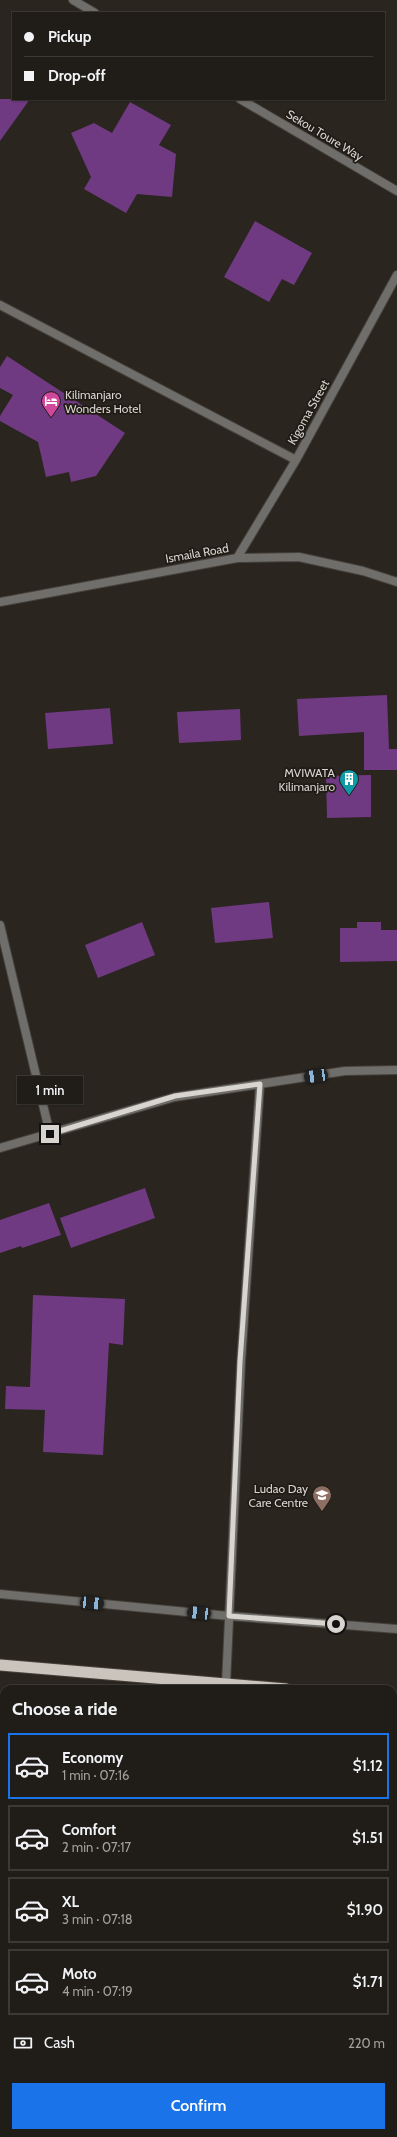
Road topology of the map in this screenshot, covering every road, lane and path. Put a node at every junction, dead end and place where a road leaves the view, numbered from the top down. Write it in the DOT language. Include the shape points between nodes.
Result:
graph roads {
  1 [pos="73,0"];
  2 [pos="93,12"];
  3 [pos="242,100"];
  4 [pos="397,191"];
  5 [pos="397,275"];
  6 [pos="0,305"];
  7 [pos="296,460"];
  8 [pos="237,558"];
  9 [pos="397,582"];
  10 [pos="0,602"];
  11 [pos="0,925"];
  12 [pos="397,1070"];
  13 [pos="260,1084"];
  14 [pos="50,1134"];
  15 [pos="0,1148"];
  16 [pos="0,1594"];
  17 [pos="229,1616"];
  18 [pos="397,1629"];
  19 [pos="0,1665"];
  20 [pos="226,1684"];
  21 [pos="238,1685"];
  1 -- 2 [label="street"];
  3 -- 4 [label="street, Sekou Toure Way"];
  5 -- 7 [label="street, Kigoma Street"];
  6 -- 7 [label="street"];
  7 -- 8 [label="street, Kigoma Street"];
  8 -- 9 [label="street, Ismaila Road" via="299,557 364,571"];
  8 -- 10 [label="street, Ismaila Road"];
  11 -- 14 [label="street"];
  12 -- 13 [label="street" via="345,1071"];
  13 -- 14 [label="street" via="175,1096"];
  13 -- 17 [label="street" via="240,1362"];
  14 -- 15 [label="street"];
  16 -- 17 [label="street"];
  17 -- 18 [label="street"];
  17 -- 20 [label="street"];
  19 -- 20 [label="highway"];
  20 -- 21 [label="highway"];
}
